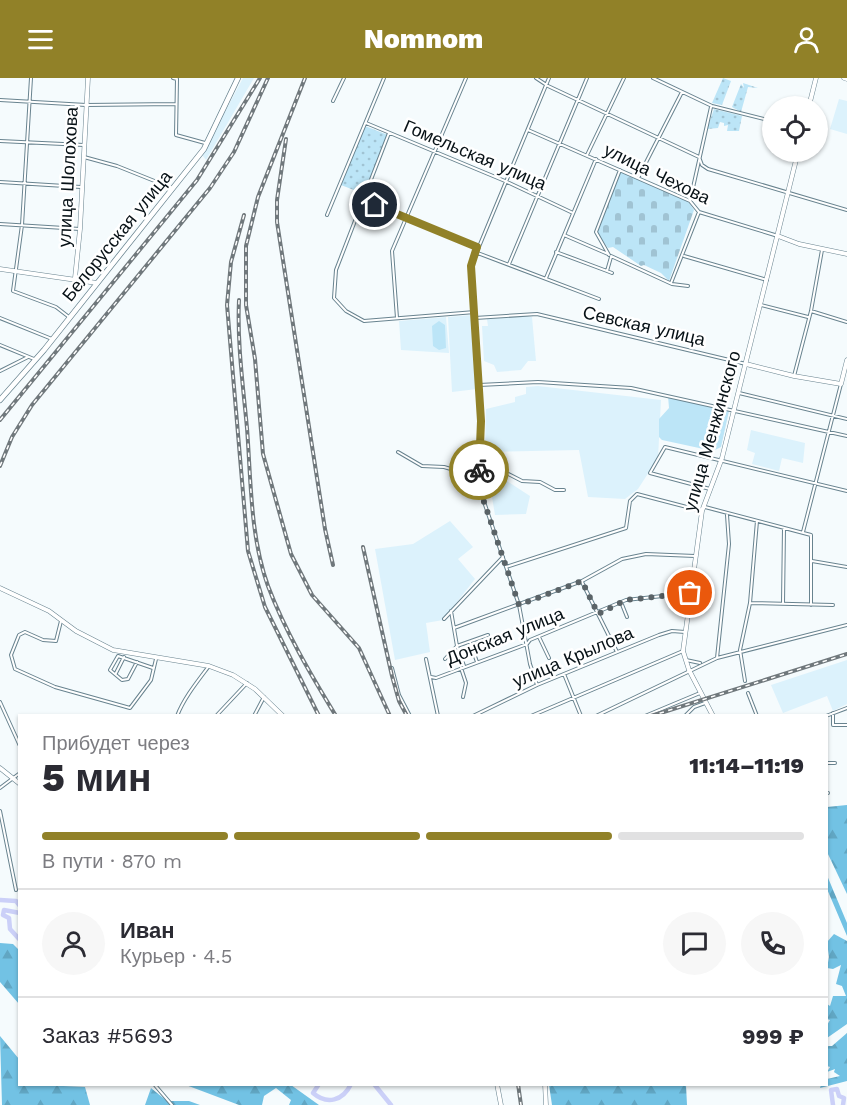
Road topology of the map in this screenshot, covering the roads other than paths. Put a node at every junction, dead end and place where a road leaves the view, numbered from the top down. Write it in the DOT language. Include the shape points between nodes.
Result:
graph roads {
  1 [pos="31,78"];
  2 [pos="88,78"];
  3 [pos="173,78"];
  4 [pos="238,78"];
  5 [pos="344,78"];
  6 [pos="384,78"];
  7 [pos="466,78"];
  8 [pos="536,78"];
  9 [pos="549,78"];
  10 [pos="587,78"];
  11 [pos="624,78"];
  12 [pos="653,78"];
  13 [pos="816,78"];
  14 [pos="546,84"];
  15 [pos="682,92"];
  16 [pos="812,96"];
  17 [pos="577,98"];
  18 [pos="0,100"];
  19 [pos="29,101"];
  20 [pos="333,101"];
  21 [pos="176,104"];
  22 [pos="86,105"];
  23 [pos="712,106"];
  24 [pos="608,113"];
  25 [pos="762,118"];
  26 [pos="366,123"];
  27 [pos="527,129"];
  28 [pos="389,133"];
  29 [pos="658,139"];
  30 [pos="0,141"];
  31 [pos="27,142"];
  32 [pos="559,143"];
  33 [pos="208,144"];
  34 [pos="85,146"];
  35 [pos="435,152"];
  36 [pos="587,155"];
  37 [pos="84,156"];
  38 [pos="699,157"];
  39 [pos="596,159"];
  40 [pos="796,162"];
  41 [pos="620,170"];
  42 [pos="638,178"];
  43 [pos="505,181"];
  44 [pos="0,182"];
  45 [pos="25,183"];
  46 [pos="82,188"];
  47 [pos="172,188"];
  48 [pos="788,192"];
  49 [pos="536,196"];
  50 [pos="363,200"];
  51 [pos="690,201"];
  52 [pos="847,210"];
  53 [pos="699,212"];
  54 [pos="573,213"];
  55 [pos="327,215"];
  56 [pos="406,218"];
  57 [pos="0,224"];
  58 [pos="22,225"];
  59 [pos="80,230"];
  60 [pos="564,235"];
  61 [pos="778,236"];
  62 [pos="477,247"];
  63 [pos="822,250"];
  64 [pos="475,252"];
  65 [pos="556,252"];
  66 [pos="847,254"];
  67 [pos="610,256"];
  68 [pos="684,256"];
  69 [pos="509,264"];
  70 [pos="0,269"];
  71 [pos="17,271"];
  72 [pos="607,271"];
  73 [pos="612,273"];
  74 [pos="75,278"];
  75 [pos="546,279"];
  76 [pos="767,280"];
  77 [pos="670,283"];
  78 [pos="98,284"];
  79 [pos="688,286"];
  80 [pos="599,299"];
  81 [pos="761,305"];
  82 [pos="811,311"];
  83 [pos="475,312"];
  84 [pos="0,318"];
  85 [pos="70,318"];
  86 [pos="397,318"];
  87 [pos="476,318"];
  88 [pos="808,318"];
  89 [pos="847,322"];
  90 [pos="52,339"];
  91 [pos="0,345"];
  92 [pos="28,357"];
  93 [pos="36,359"];
  94 [pos="847,360"];
  95 [pos="746,364"];
  96 [pos="0,371"];
  97 [pos="794,376"];
  98 [pos="845,377"];
  99 [pos="841,384"];
  100 [pos="479,385"];
  101 [pos="739,393"];
  102 [pos="0,400"];
  103 [pos="735,410"];
  104 [pos="833,415"];
  105 [pos="847,418"];
  106 [pos="829,432"];
  107 [pos="847,436"];
  108 [pos="398,452"];
  109 [pos="479,459"];
  110 [pos="721,460"];
  111 [pos="478,477"];
  112 [pos="815,483"];
  113 [pos="564,489"];
  114 [pos="710,489"];
  115 [pos="847,491"];
  116 [pos="703,509"];
  117 [pos="727,513"];
  118 [pos="757,521"];
  119 [pos="784,528"];
  120 [pos="802,532"];
  121 [pos="695,556"];
  122 [pos="503,557"];
  123 [pos="812,561"];
  124 [pos="506,567"];
  125 [pos="847,567"];
  126 [pos="582,581"];
  127 [pos="0,588"];
  128 [pos="690,593"];
  129 [pos="621,602"];
  130 [pos="750,603"];
  131 [pos="783,604"];
  132 [pos="519,605"];
  133 [pos="812,605"];
  134 [pos="833,605"];
  135 [pos="451,611"];
  136 [pos="598,614"];
  137 [pos="627,617"];
  138 [pos="62,619"];
  139 [pos="444,620"];
  140 [pos="847,625"];
  141 [pos="454,628"];
  142 [pos="685,632"];
  143 [pos="488,635"];
  144 [pos="539,637"];
  145 [pos="470,642"];
  146 [pos="527,644"];
  147 [pos="457,646"];
  148 [pos="740,650"];
  149 [pos="683,651"];
  150 [pos="617,652"];
  151 [pos="124,657"];
  152 [pos="156,658"];
  153 [pos="445,658"];
  154 [pos="549,658"];
  155 [pos="684,658"];
  156 [pos="717,658"];
  157 [pos="426,659"];
  158 [pos="137,662"];
  159 [pos="477,662"];
  160 [pos="703,663"];
  161 [pos="209,666"];
  162 [pos="463,667"];
  163 [pos="392,668"];
  164 [pos="153,669"];
  165 [pos="688,670"];
  166 [pos="116,673"];
  167 [pos="564,674"];
  168 [pos="431,677"];
  169 [pos="745,681"];
  170 [pos="246,683"];
  171 [pos="537,685"];
  172 [pos="700,693"];
  173 [pos="748,693"];
  174 [pos="574,696"];
  175 [pos="264,697"];
  176 [pos="463,697"];
  177 [pos="0,702"];
  178 [pos="705,703"];
  179 [pos="847,708"];
  180 [pos="833,713"];
  181 [pos="178,714"];
  182 [pos="218,714"];
  183 [pos="255,714"];
  184 [pos="281,714"];
  185 [pos="409,714"];
  186 [pos="438,714"];
  187 [pos="477,714"];
  188 [pos="535,714"];
  189 [pos="580,714"];
  190 [pos="600,714"];
  191 [pos="650,714"];
  192 [pos="687,714"];
  193 [pos="712,714"];
  194 [pos="756,714"];
  195 [pos="828,715"];
  196 [pos="847,725"];
  197 [pos="18,742"];
  198 [pos="828,763"];
  199 [pos="835,763"];
  200 [pos="0,768"];
  201 [pos="18,774"];
  202 [pos="11,777"];
  203 [pos="18,782"];
  204 [pos="0,788"];
  205 [pos="0,811"];
  206 [pos="16,890"];
  207 [pos="156,1086"];
  208 [pos="497,1086"];
  209 [pos="545,1086"];
  210 [pos="172,1105"];
  211 [pos="501,1105"];
  212 [pos="546,1105"];
  1 -- 19 [label="street"];
  2 -- 22 [label="street, улица Шолохова"];
  3 -- 21 [label="street" via="177,79"];
  4 -- 33 [label="main road, Белорусская улица"];
  5 -- 20 [label="street"];
  6 -- 26 [label="street"];
  7 -- 35 [label="street"];
  8 -- 14 [label="street"];
  9 -- 14 [label="street"];
  10 -- 17 [label="street"];
  11 -- 24 [label="street"];
  12 -- 15 [label="street"];
  13 -- 16 [label="street"];
  14 -- 17 [label="street"];
  14 -- 27 [label="street"];
  15 -- 23 [label="street"];
  15 -- 29 [label="street"];
  17 -- 24 [label="street"];
  17 -- 32 [label="street"];
  18 -- 19 [label="street"];
  19 -- 22 [label="street"];
  19 -- 31 [label="street"];
  21 -- 22 [label="street"];
  21 -- 33 [label="street" via="176,135"];
  22 -- 34 [label="street, улица Шолохова"];
  23 -- 25 [label="street"];
  23 -- 38 [label="street"];
  24 -- 29 [label="street"];
  24 -- 36 [label="street"];
  26 -- 28 [label="street, Гомельская улица"];
  26 -- 55 [label="street"];
  27 -- 32 [label="street, улица Чехова"];
  27 -- 43 [label="street"];
  28 -- 35 [label="street, Гомельская улица"];
  28 -- 50 [label="street"];
  29 -- 38 [label="street"];
  29 -- 42 [label="street"];
  30 -- 31 [label="street"];
  31 -- 34 [label="street"];
  31 -- 45 [label="street"];
  32 -- 36 [label="street, улица Чехова"];
  32 -- 49 [label="street"];
  33 -- 47 [label="main road, Белорусская улица"];
  34 -- 37 [label="street, улица Шолохова"];
  35 -- 43 [label="street, Гомельская улица"];
  35 -- 56 [label="street"];
  36 -- 39 [label="street, улица Чехова"];
  37 -- 46 [label="street, улица Шолохова"];
  37 -- 47 [label="street"];
  38 -- 48 [label="street" via="708,169"];
  38 -- 51 [label="street"];
  39 -- 41 [label="street, улица Чехова"];
  39 -- 54 [label="street"];
  40 -- 48 [label="street, улица Менжинского"];
  41 -- 42 [label="street, улица Чехова"];
  41 -- 67 [label="street" via="596,232"];
  42 -- 51 [label="street, улица Чехова"];
  43 -- 49 [label="street, Гомельская улица"];
  43 -- 62 [label="street"];
  44 -- 45 [label="street"];
  45 -- 46 [label="street"];
  45 -- 58 [label="street"];
  46 -- 59 [label="street, улица Шолохова"];
  47 -- 78 [label="main road, Белорусская улица"];
  48 -- 52 [label="street"];
  48 -- 61 [label="street, улица Менжинского"];
  49 -- 54 [label="street, Гомельская улица"];
  49 -- 69 [label="street"];
  50 -- 56 [label="street"];
  50 -- 86 [label="street" via="336,270 336,303 364,321"];
  51 -- 53 [label="street, улица Чехова"];
  53 -- 61 [label="street, улица Чехова"];
  53 -- 68 [label="street"];
  54 -- 60 [label="street"];
  56 -- 62 [label="street"];
  56 -- 86 [label="street" via="391,255"];
  57 -- 58 [label="street"];
  58 -- 59 [label="street"];
  58 -- 71 [label="street"];
  59 -- 74 [label="street, улица Шолохова"];
  60 -- 65 [label="street"];
  60 -- 67 [label="street"];
  61 -- 63 [label="street, улица Чехова"];
  61 -- 76 [label="street, улица Менжинского"];
  62 -- 64 [label="street"];
  63 -- 66 [label="street, улица Чехова"];
  63 -- 82 [label="street"];
  64 -- 69 [label="street, Севская улица"];
  64 -- 83 [label="street" via="471,266"];
  65 -- 72 [label="street"];
  65 -- 75 [label="street"];
  67 -- 72 [label="street"];
  67 -- 77 [label="street"];
  68 -- 76 [label="street"];
  68 -- 77 [label="street"];
  69 -- 75 [label="street, Севская улица"];
  70 -- 71 [label="street"];
  71 -- 74 [label="street"];
  71 -- 85 [label="street" via="13,292 56,307"];
  72 -- 73 [label="street"];
  74 -- 78 [label="street"];
  75 -- 80 [label="street, Севская улица"];
  76 -- 81 [label="street, улица Менжинского"];
  77 -- 79 [label="street"];
  78 -- 85 [label="main road, Белорусская улица"];
  81 -- 88 [label="street"];
  81 -- 95 [label="street, улица Менжинского"];
  82 -- 88 [label="street"];
  82 -- 89 [label="street"];
  83 -- 86 [label="street"];
  83 -- 87 [label="street"];
  84 -- 90 [label="street"];
  85 -- 90 [label="main road, Белорусская улица"];
  87 -- 95 [label="street, Севская улица" via="537,315"];
  87 -- 100 [label="street"];
  88 -- 97 [label="street"];
  90 -- 93 [label="main road, Белорусская улица"];
  91 -- 92 [label="street"];
  92 -- 93 [label="street"];
  92 -- 96 [label="street"];
  93 -- 102 [label="main road, Белорусская улица"];
  94 -- 98 [label="street"];
  95 -- 97 [label="street, Севская улица"];
  95 -- 101 [label="street, улица Менжинского"];
  97 -- 99 [label="street, Севская улица"];
  98 -- 99 [label="street"];
  99 -- 104 [label="street"];
  100 -- 103 [label="street" via="538,382 631,387"];
  100 -- 109 [label="street"];
  101 -- 103 [label="street, улица Менжинского"];
  101 -- 104 [label="street"];
  103 -- 106 [label="street"];
  103 -- 110 [label="street, улица Менжинского"];
  104 -- 105 [label="street"];
  104 -- 106 [label="street"];
  106 -- 107 [label="street"];
  106 -- 112 [label="street"];
  108 -- 111 [label="street" via="426,467 444,467"];
  109 -- 111 [label="street"];
  109 -- 113 [label="street" via="522,482"];
  110 -- 112 [label="street"];
  110 -- 114 [label="street, улица Менжинского"];
  110 -- 114 [label="street" via="665,447 650,472"];
  111 -- 122 [label="street"];
  112 -- 115 [label="street"];
  112 -- 120 [label="street"];
  114 -- 116 [label="street, улица Менжинского"];
  116 -- 117 [label="street"];
  116 -- 121 [label="street, улица Менжинского"];
  116 -- 124 [label="street" via="637,494 630,501 626,528"];
  117 -- 118 [label="street"];
  117 -- 156 [label="street" via="729,544"];
  118 -- 119 [label="street"];
  118 -- 130 [label="street"];
  119 -- 120 [label="street"];
  119 -- 131 [label="street"];
  120 -- 123 [label="street" via="813,537"];
  121 -- 126 [label="street" via="632,556"];
  121 -- 128 [label="street, улица Менжинского"];
  122 -- 124 [label="street"];
  122 -- 135 [label="street"];
  123 -- 125 [label="street"];
  123 -- 133 [label="street"];
  124 -- 132 [label="street"];
  126 -- 132 [label="street"];
  126 -- 136 [label="street"];
  127 -- 138 [label="street"];
  128 -- 129 [label="street, Донская улица"];
  128 -- 142 [label="street, улица Менжинского"];
  129 -- 136 [label="street, Донская улица"];
  129 -- 137 [label="street"];
  130 -- 131 [label="street"];
  130 -- 148 [label="street"];
  131 -- 133 [label="street"];
  132 -- 141 [label="street"];
  132 -- 146 [label="street"];
  133 -- 134 [label="street"];
  135 -- 139 [label="street"];
  135 -- 141 [label="street"];
  136 -- 144 [label="street, Донская улица"];
  136 -- 150 [label="street"];
  138 -- 152 [label="street" via="76,631 110,648"];
  138 -- 164 [label="street" via="56,640 43,640 25,632 19,635 11,655 15,669 55,687 130,708 151,680"];
  140 -- 148 [label="street"];
  141 -- 147 [label="street"];
  142 -- 149 [label="street, улица Менжинского"];
  142 -- 150 [label="street, улица Крылова" via="672,631"];
  143 -- 145 [label="street"];
  144 -- 146 [label="street, Донская улица"];
  144 -- 154 [label="street"];
  145 -- 147 [label="street"];
  145 -- 159 [label="street"];
  146 -- 159 [label="street, Донская улица"];
  146 -- 171 [label="street"];
  147 -- 153 [label="street"];
  147 -- 162 [label="street"];
  148 -- 156 [label="street"];
  148 -- 169 [label="street"];
  149 -- 155 [label="street, улица Менжинского"];
  149 -- 174 [label="street"];
  150 -- 167 [label="street, улица Крылова"];
  151 -- 158 [label="street"];
  151 -- 166 [label="street"];
  151 -- 166 [label="street" via="117,656 110,670"];
  152 -- 161 [label="street"];
  152 -- 164 [label="street"];
  155 -- 160 [label="street"];
  155 -- 165 [label="street, улица Менжинского"];
  156 -- 160 [label="street"];
  157 -- 168 [label="street"];
  158 -- 164 [label="street"];
  158 -- 166 [label="street" via="128,679 115,677"];
  159 -- 162 [label="street, Донская улица"];
  160 -- 165 [label="street"];
  161 -- 170 [label="street"];
  161 -- 181 [label="street"];
  162 -- 168 [label="street, Донская улица"];
  162 -- 176 [label="street"];
  163 -- 185 [label="street"];
  165 -- 172 [label="street, улица Менжинского"];
  165 -- 190 [label="street"];
  167 -- 171 [label="street, улица Крылова"];
  167 -- 174 [label="street"];
  168 -- 186 [label="street"];
  170 -- 175 [label="street"];
  170 -- 182 [label="street"];
  171 -- 187 [label="street, улица Крылова"];
  172 -- 178 [label="street, улица Менжинского"];
  172 -- 191 [label="street"];
  173 -- 194 [label="street"];
  174 -- 188 [label="street"];
  174 -- 189 [label="street"];
  175 -- 183 [label="street"];
  175 -- 184 [label="street"];
  177 -- 197 [label="street"];
  178 -- 192 [label="street"];
  178 -- 193 [label="street, улица Менжинского"];
  179 -- 180 [label="street"];
  180 -- 195 [label="street"];
  180 -- 196 [label="street" via="832,725"];
  198 -- 199 [label="street"];
  200 -- 202 [label="street"];
  201 -- 202 [label="street"];
  202 -- 203 [label="street"];
  202 -- 204 [label="street"];
  205 -- 206 [label="street"];
  207 -- 210 [label="street"];
  208 -- 211 [label="street"];
  209 -- 212 [label="street"];
}
